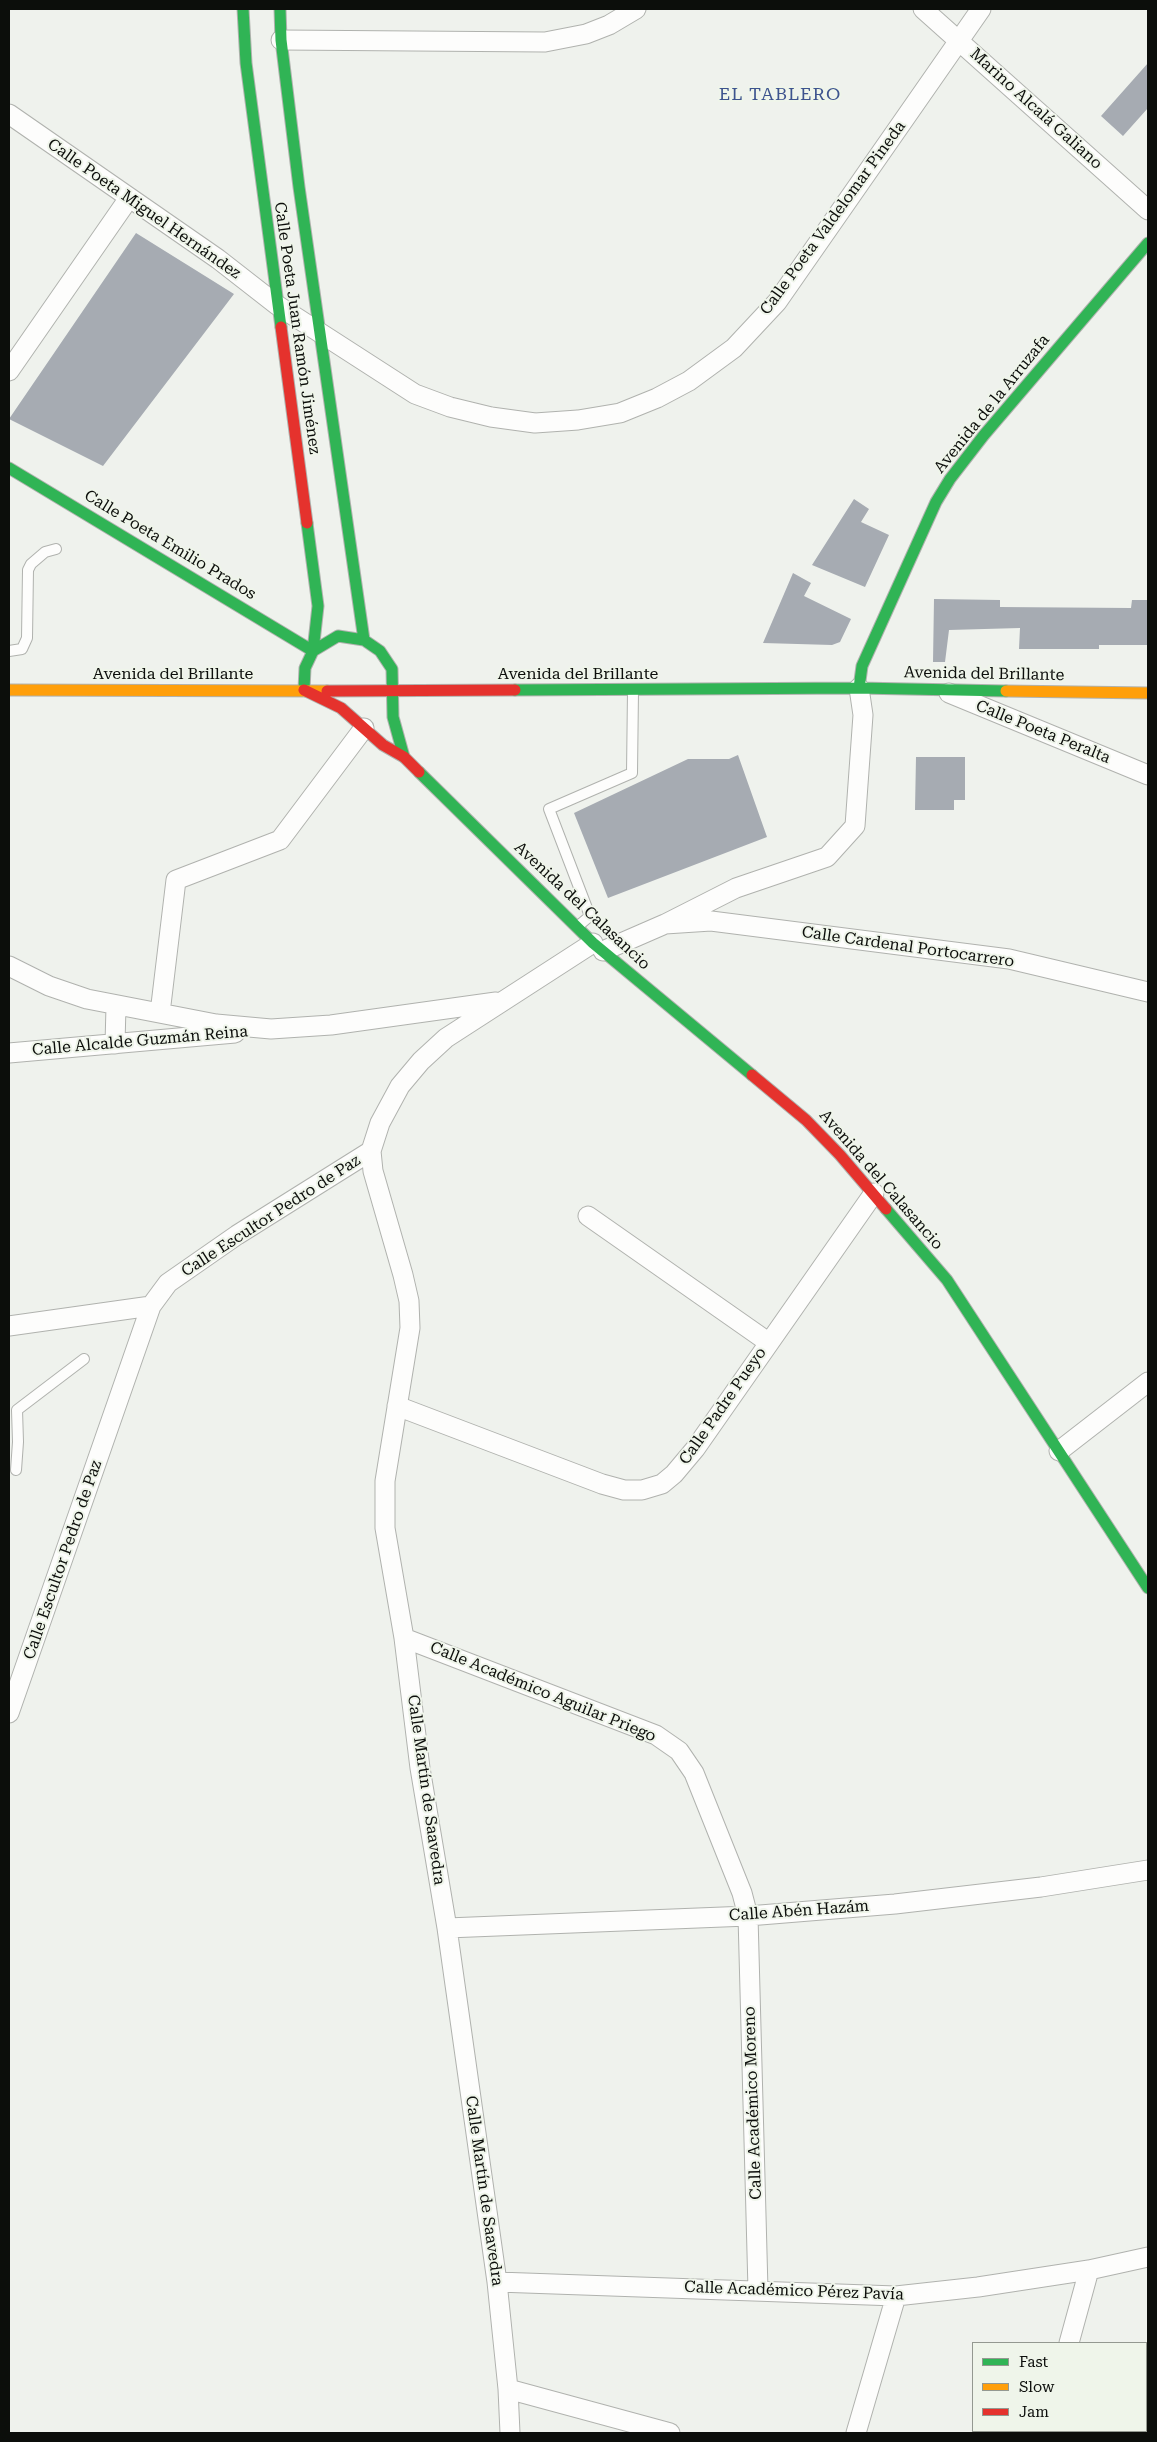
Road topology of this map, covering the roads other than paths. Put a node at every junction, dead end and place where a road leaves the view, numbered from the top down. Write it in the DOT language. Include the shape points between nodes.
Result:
graph roads {
  1 [pos="243,9"];
  2 [pos="280,9"];
  3 [pos="636,9"];
  4 [pos="923,9"];
  5 [pos="981,9"];
  6 [pos="281,40"];
  7 [pos="959,40"];
  8 [pos="9,114"];
  9 [pos="129,198"];
  10 [pos="1148,210"];
  11 [pos="1148,243"];
  12 [pos="277,305"];
  13 [pos="321,334"];
  14 [pos="9,371"];
  15 [pos="9,468"];
  16 [pos="56,549"];
  17 [pos="364,640"];
  18 [pos="9,651"];
  19 [pos="313,651"];
  20 [pos="859,688"];
  21 [pos="938,689"];
  22 [pos="9,690"];
  23 [pos="304,690"];
  24 [pos="633,690"];
  25 [pos="394,691"];
  26 [pos="1148,693"];
  27 [pos="364,728"];
  28 [pos="404,757"];
  29 [pos="1148,776"];
  30 [pos="665,924"];
  31 [pos="577,927"];
  32 [pos="598,947"];
  33 [pos="9,966"];
  34 [pos="1148,992"];
  35 [pos="500,1001"];
  36 [pos="116,1006"];
  37 [pos="160,1013"];
  38 [pos="271,1029"];
  39 [pos="115,1044"];
  40 [pos="9,1053"];
  41 [pos="371,1151"];
  42 [pos="874,1193"];
  43 [pos="588,1216"];
  44 [pos="151,1306"];
  45 [pos="9,1326"];
  46 [pos="768,1342"];
  47 [pos="84,1359"];
  48 [pos="1148,1382"];
  49 [pos="397,1406"];
  50 [pos="13,1408"];
  51 [pos="1058,1451"];
  52 [pos="16,1470"];
  53 [pos="1148,1588"];
  54 [pos="404,1638"];
  55 [pos="9,1713"];
  56 [pos="1148,1870"];
  57 [pos="748,1916"];
  58 [pos="447,1928"];
  59 [pos="1148,2257"];
  60 [pos="1089,2270"];
  61 [pos="497,2282"];
  62 [pos="758,2290"];
  63 [pos="896,2296"];
  64 [pos="1069,2342"];
  65 [pos="508,2389"];
  66 [pos="510,2433"];
  67 [pos="670,2433"];
  68 [pos="856,2433"];
  1 -- 12 [label="street, Calle Poeta Juan Ramón Jiménez" via="246,63"];
  2 -- 6 [label="street, Calle Poeta Juan Ramón Jiménez"];
  3 -- 6 [label="street" via="594,31 545,42"];
  4 -- 7 [label="street, Marino Alcalá Galiano"];
  5 -- 7 [label="street, Calle Poeta Valdelomar Pineda"];
  6 -- 13 [label="street, Calle Poeta Juan Ramón Jiménez"];
  7 -- 10 [label="street, Marino Alcalá Galiano"];
  7 -- 13 [label="street, Calle Poeta Valdelomar Pineda" via="777,302 734,348 690,381 656,398 620,413 578,420 536,423 491,417 415,394"];
  8 -- 9 [label="street, Calle Poeta Miguel Hernández"];
  9 -- 12 [label="street, Calle Poeta Miguel Hernández" via="218,259"];
  9 -- 14 [label="street"];
  11 -- 20 [label="street, Avenida de la Arruzafa" via="950,479 936,502 862,666"];
  12 -- 13 [label="street, Calle Poeta Valdelomar Pineda"];
  12 -- 19 [label="street, Calle Poeta Juan Ramón Jiménez" via="318,606"];
  13 -- 17 [label="street, Calle Poeta Juan Ramón Jiménez"];
  15 -- 19 [label="street, Calle Poeta Emilio Prados"];
  16 -- 18 [label="lane" via="45,552 28,570 27,638 22,649"];
  17 -- 19 [label="street" via="338,636"];
  17 -- 25 [label="street" via="380,651 392,668"];
  19 -- 23 [label="street, Calle Poeta Juan Ramón Jiménez" via="305,668"];
  20 -- 21 [label="street, Avenida del Brillante"];
  20 -- 24 [label="street, Avenida del Brillante"];
  20 -- 30 [label="street, Calle Cardenal Portocarrero" via="864,715 855,826 827,857 736,888"];
  21 -- 26 [label="street, Avenida del Brillante"];
  21 -- 29 [label="street, Calle Poeta Peralta"];
  22 -- 23 [label="street, Avenida del Brillante"];
  23 -- 25 [label="street, Avenida del Brillante"];
  23 -- 27 [label="street, Avenida del Calasancio" via="341,708"];
  24 -- 25 [label="street, Avenida del Brillante"];
  24 -- 31 [label="lane" via="632,774 549,809 590,916"];
  25 -- 28 [label="street" via="393,717"];
  27 -- 28 [label="street, Avenida del Calasancio"];
  27 -- 37 [label="street" via="280,840 176,880"];
  28 -- 31 [label="street, Avenida del Calasancio"];
  30 -- 32 [label="street, Calle Cardenal Portocarrero"];
  30 -- 34 [label="street, Calle Cardenal Portocarrero" via="711,921 1009,959"];
  31 -- 32 [label="street, Avenida del Calasancio"];
  32 -- 35 [label="street, Calle Escultor Pedro de Paz"];
  32 -- 42 [label="street, Avenida del Calasancio" via="806,1120"];
  33 -- 36 [label="street" via="48,986"];
  35 -- 38 [label="street"];
  35 -- 41 [label="street, Calle Escultor Pedro de Paz" via="446,1038 421,1061 400,1086 380,1123"];
  36 -- 37 [label="street"];
  36 -- 39 [label="street"];
  37 -- 38 [label="street" via="216,1024"];
  38 -- 39 [label="street, Calle Alcalde Guzmán Reina"];
  39 -- 40 [label="street, Calle Alcalde Guzmán Reina"];
  41 -- 44 [label="street, Calle Escultor Pedro de Paz" via="237,1235 168,1283"];
  41 -- 49 [label="street, Calle Martín de Saavedra" via="373,1171 409,1301 409,1337"];
  42 -- 46 [label="street, Calle Padre Pueyo"];
  42 -- 51 [label="street, Avenida del Calasancio" via="946,1280"];
  43 -- 46 [label="street"];
  44 -- 45 [label="street"];
  44 -- 55 [label="street, Calle Escultor Pedro de Paz"];
  46 -- 49 [label="street, Calle Padre Pueyo" via="695,1449 674,1474 662,1484 642,1490 624,1490 602,1484"];
  47 -- 50 [label="lane"];
  48 -- 51 [label="street"];
  49 -- 54 [label="street, Calle Martín de Saavedra" via="384,1481 385,1528"];
  50 -- 52 [label="lane" via="18,1442"];
  51 -- 53 [label="street, Avenida del Calasancio"];
  54 -- 57 [label="street, Calle Académico Aguilar Priego" via="656,1735 679,1751 694,1773 742,1893"];
  54 -- 58 [label="street, Calle Martín de Saavedra" via="420,1768"];
  56 -- 57 [label="street, Calle Abén Hazám" via="1041,1887 895,1904"];
  57 -- 58 [label="street, Calle Abén Hazám"];
  57 -- 62 [label="street, Calle Académico Moreno"];
  58 -- 61 [label="street, Calle Martín de Saavedra"];
  59 -- 60 [label="street, Calle Académico Pérez Pavía"];
  60 -- 63 [label="street, Calle Académico Pérez Pavía"];
  60 -- 64 [label="street"];
  61 -- 62 [label="street, Calle Académico Pérez Pavía"];
  61 -- 65 [label="street, Calle Martín de Saavedra"];
  62 -- 63 [label="street, Calle Académico Pérez Pavía"];
  63 -- 68 [label="street"];
  65 -- 66 [label="street, Calle Martín de Saavedra"];
  65 -- 67 [label="street"];
}
